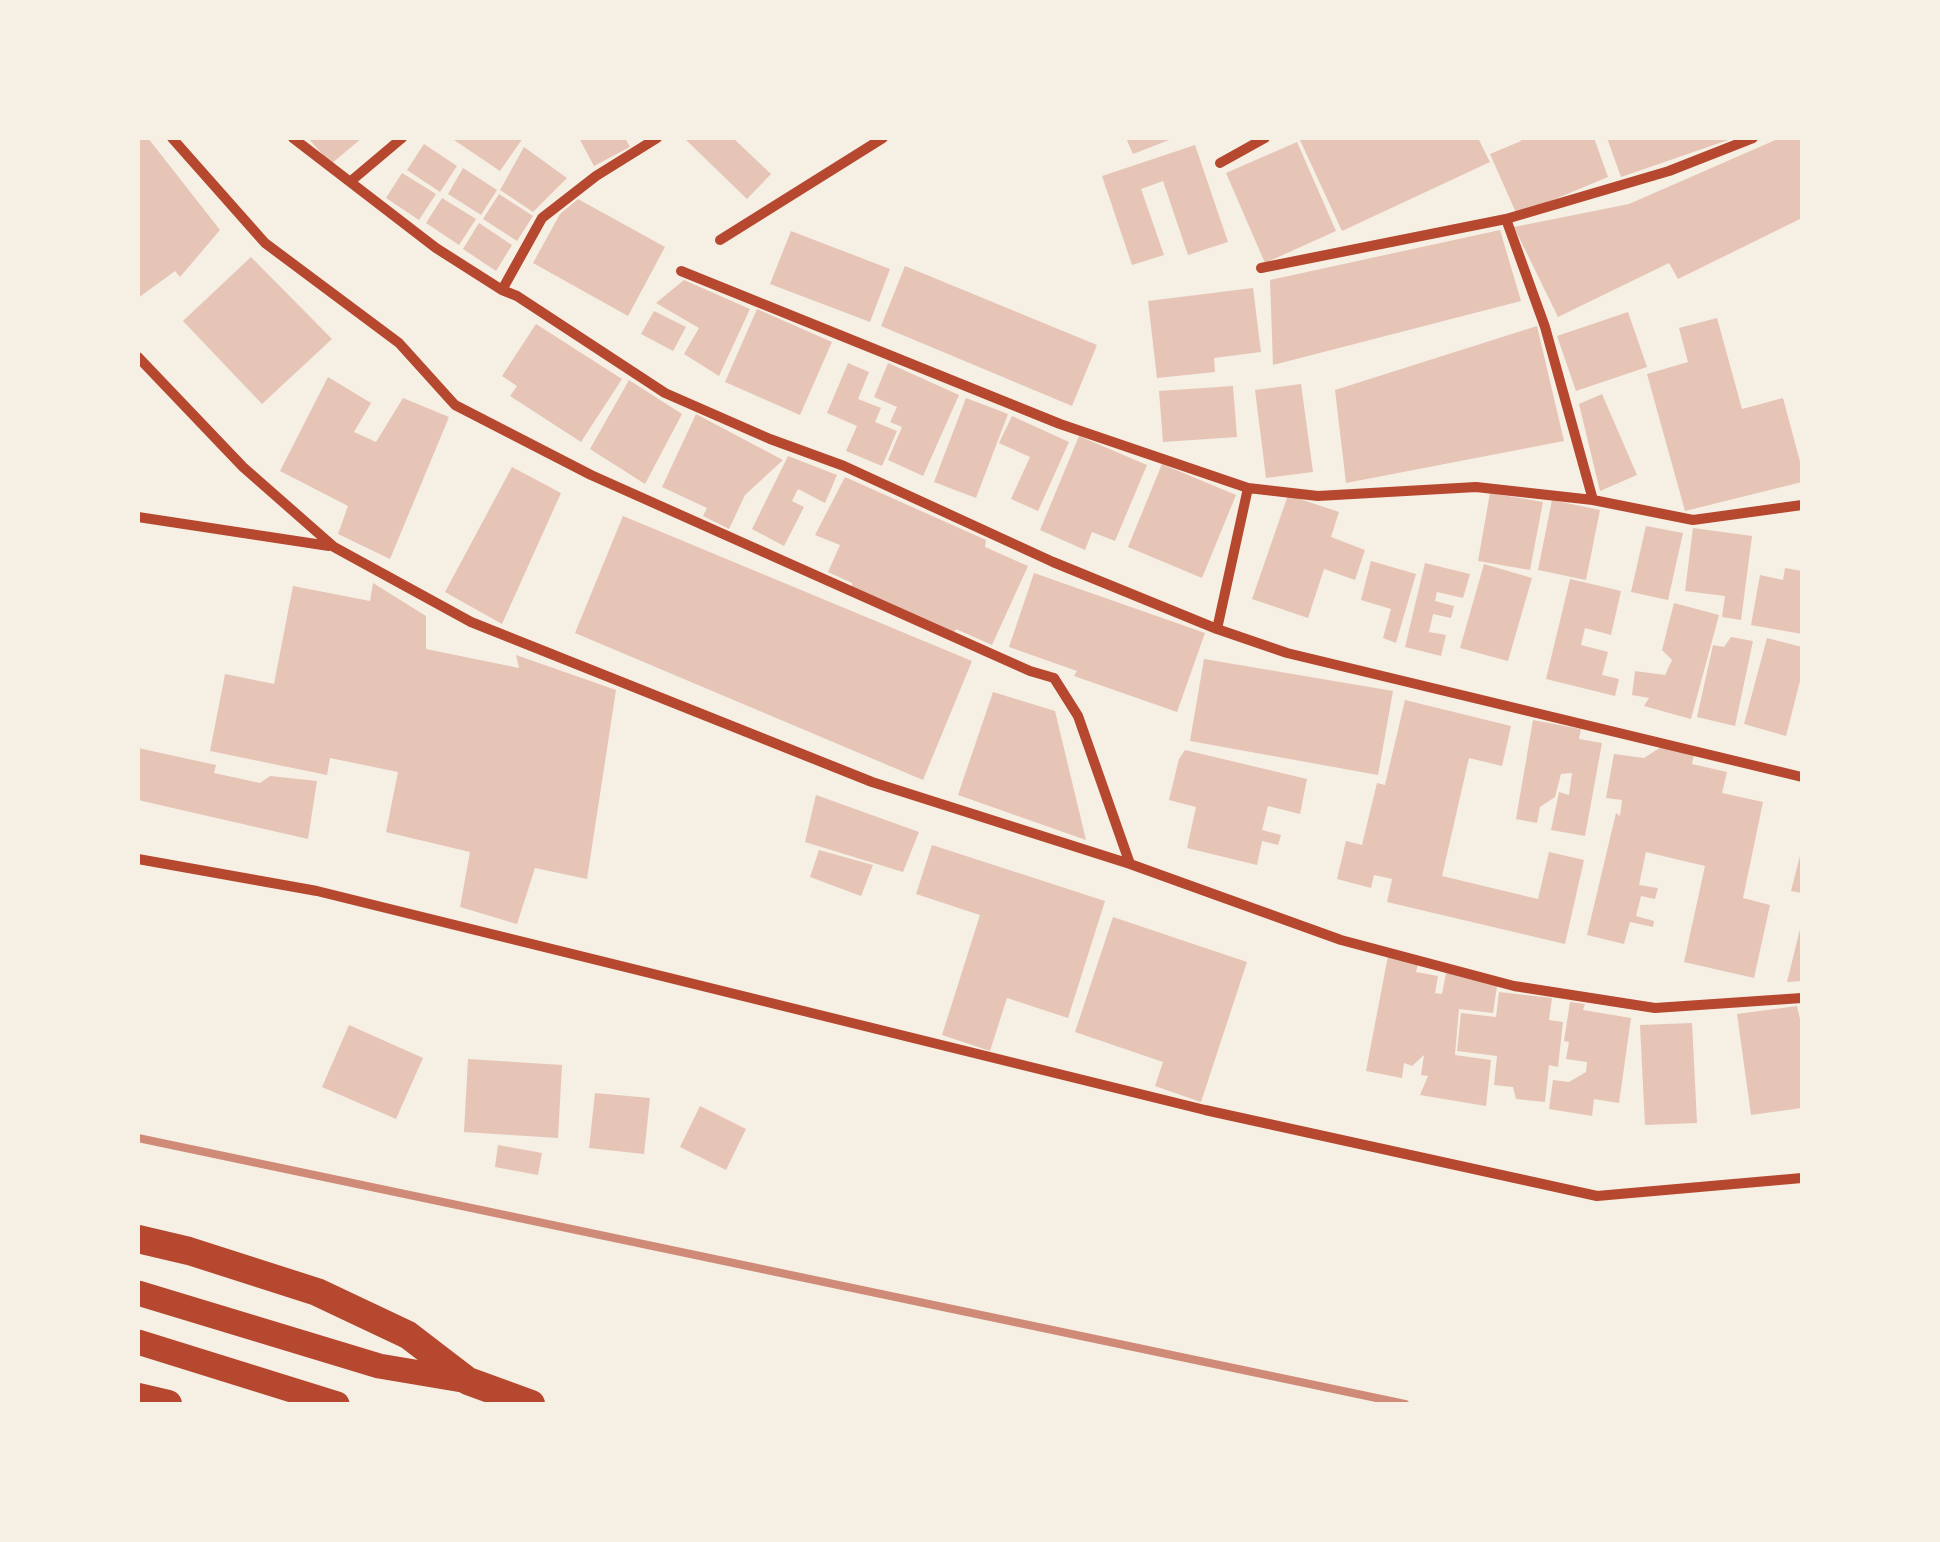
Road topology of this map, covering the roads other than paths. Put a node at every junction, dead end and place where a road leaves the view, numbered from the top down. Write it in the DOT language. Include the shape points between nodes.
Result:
graph roads {
  1 [pos="172,138"];
  2 [pos="292,138"];
  3 [pos="402,138"];
  4 [pos="656,138"];
  5 [pos="883,138"];
  6 [pos="1265,138"];
  7 [pos="1754,138"];
  8 [pos="1220,162"];
  9 [pos="351,181"];
  10 [pos="1506,219"];
  11 [pos="720,240"];
  12 [pos="1261,268"];
  13 [pos="682,271"];
  14 [pos="502,290"];
  15 [pos="138,357"];
  16 [pos="1248,488"];
  17 [pos="1593,500"];
  18 [pos="1802,505"];
  19 [pos="138,518"];
  20 [pos="334,546"];
  21 [pos="1217,629"];
  22 [pos="1802,778"];
  23 [pos="138,859"];
  24 [pos="1130,864"];
  25 [pos="1802,998"];
  26 [pos="1802,1178"];
  27 [pos="138,1239"];
  28 [pos="138,1292"];
  29 [pos="138,1342"];
  30 [pos="468,1381"];
  31 [pos="138,1397"];
  32 [pos="168,1404"];
  33 [pos="336,1404"];
  34 [pos="532,1404"];
  1 -- 24 [label="street" via="265,244 399,344 455,405 591,475 1054,678 1078,716"];
  2 -- 9 [label="street"];
  3 -- 9 [label="street"];
  4 -- 14 [label="street" via="542,218"];
  5 -- 11 [label="street"];
  6 -- 8 [label="street"];
  7 -- 10 [label="street"];
  9 -- 14 [label="street"];
  10 -- 12 [label="street"];
  10 -- 17 [label="street" via="1545,327"];
  13 -- 16 [label="street" via="1060,424"];
  14 -- 21 [label="street" via="665,393"];
  15 -- 20 [label="street" via="243,468"];
  16 -- 17 [label="street" via="1318,496 1476,487"];
  16 -- 21 [label="street"];
  17 -- 18 [label="street" via="1693,520"];
  19 -- 20 [label="street"];
  20 -- 24 [label="street" via="471,622 872,782"];
  21 -- 22 [label="street" via="1287,653"];
  23 -- 26 [label="street" via="316,890 1205,1110 1598,1196"];
  24 -- 25 [label="street" via="1341,940 1514,986 1655,1008"];
  27 -- 30 [label="highway" via="317,1292 408,1334"];
  28 -- 30 [label="main road" via="379,1366"];
  29 -- 33 [label="main road"];
  30 -- 34 [label="highway"];
  31 -- 32 [label="highway"];
}
